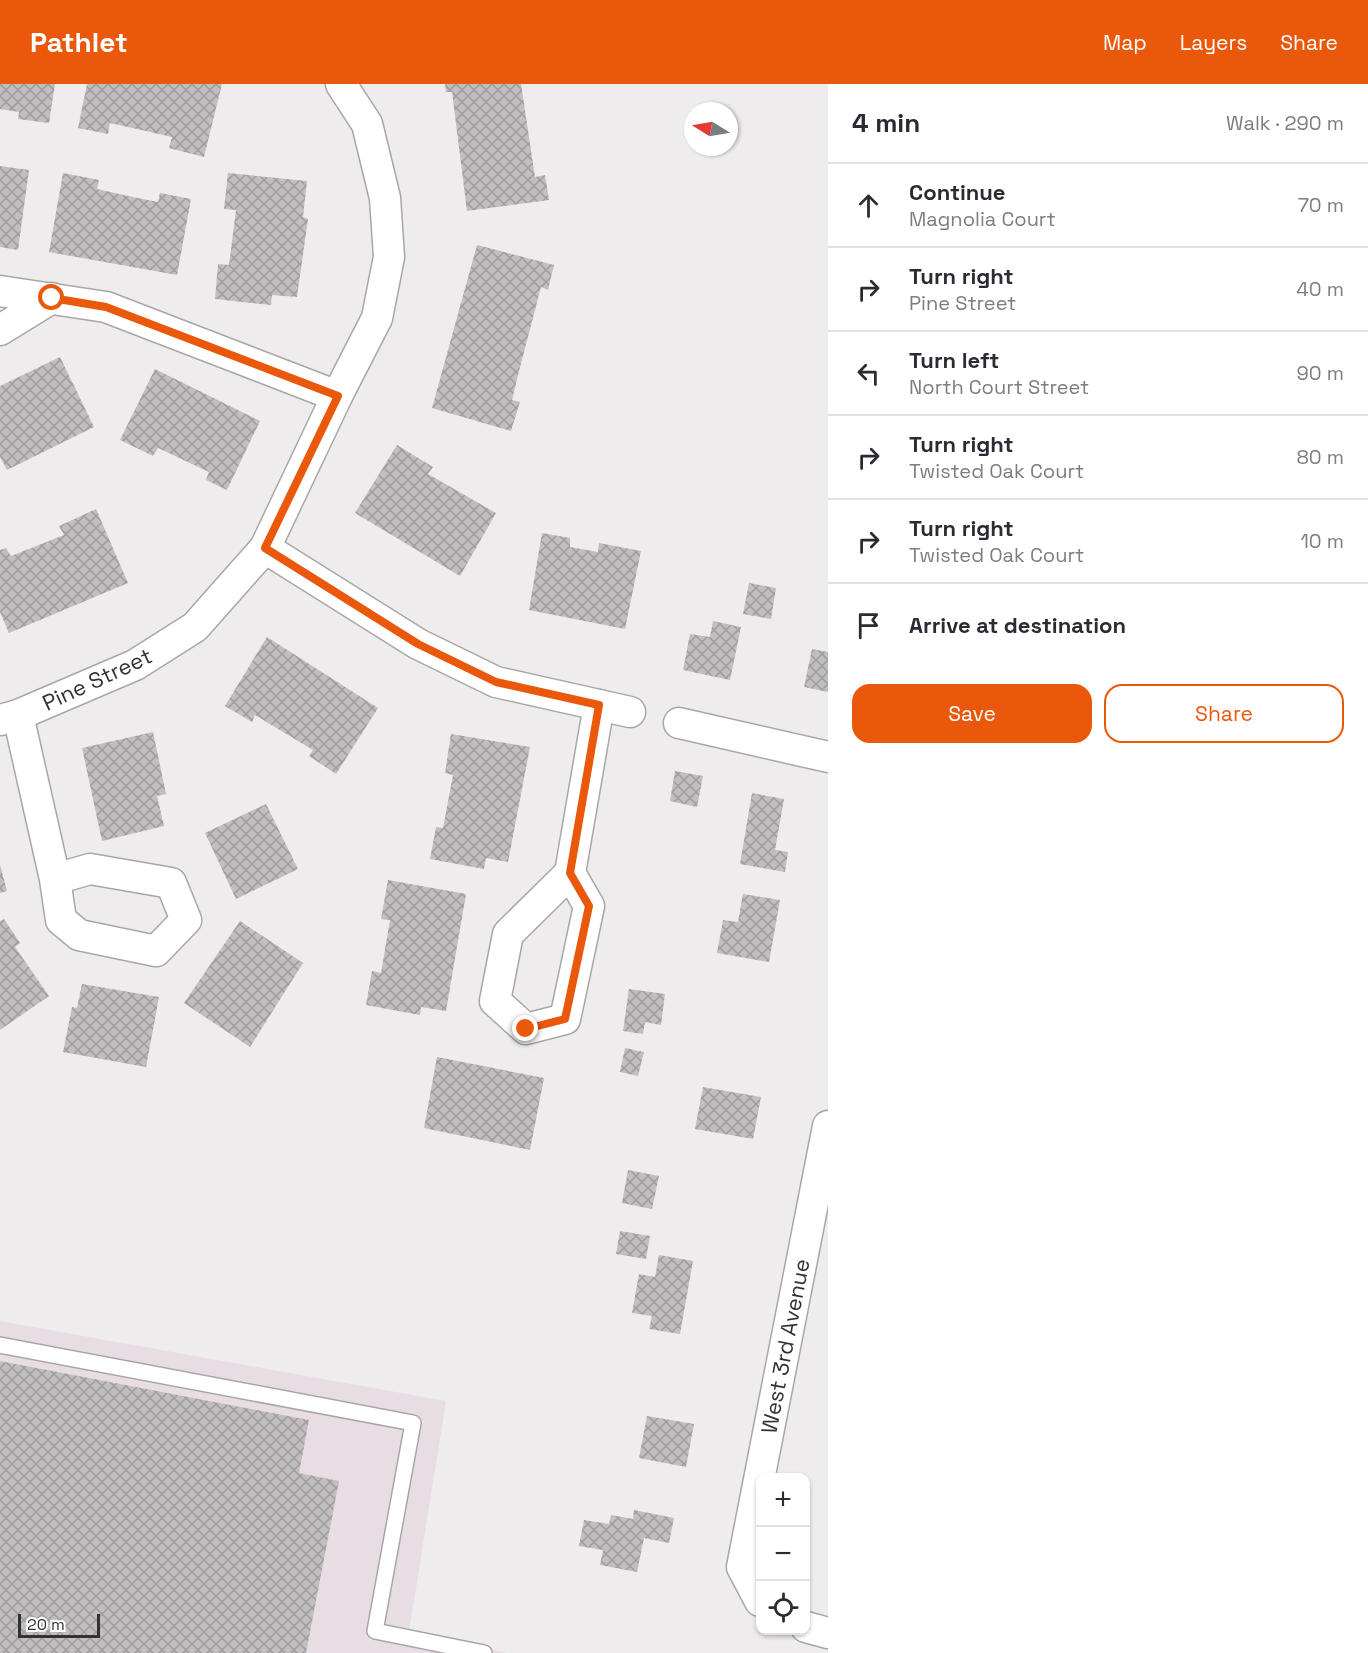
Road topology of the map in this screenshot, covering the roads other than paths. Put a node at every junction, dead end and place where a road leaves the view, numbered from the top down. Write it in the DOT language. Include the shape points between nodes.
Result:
graph roads {
  1 [pos="341,84"];
  2 [pos="0,291"];
  3 [pos="52,298"];
  4 [pos="0,330"];
  5 [pos="338,396"];
  6 [pos="265,548"];
  7 [pos="599,705"];
  8 [pos="630,712"];
  9 [pos="9,718"];
  10 [pos="679,723"];
  11 [pos="828,757"];
  12 [pos="570,873"];
  13 [pos="55,879"];
  14 [pos="828,1126"];
  15 [pos="0,1345"];
  16 [pos="756,1593"];
  17 [pos="810,1628"];
  18 [pos="828,1633"];
  19 [pos="484,1653"];
  1 -- 5 [label="street, Pine Street" via="367,124 385,198 389,257 377,318"];
  2 -- 3 [label="street"];
  3 -- 4 [label="street"];
  3 -- 5 [label="street" via="106,307"];
  5 -- 6 [label="street, Pine Street"];
  6 -- 7 [label="street" via="418,644 496,682"];
  6 -- 9 [label="street, Pine Street" via="195,627 135,665"];
  7 -- 8 [label="street"];
  7 -- 12 [label="street"];
  9 -- 13 [label="street"];
  10 -- 11 [label="street"];
  12 -- 12 [label="street" via="508,934 495,1001 526,1029 565,1019 589,906"];
  14 -- 16 [label="street, West 3rd Avenue" via="742,1567"];
  15 -- 19 [label="lane" via="413,1423 375,1630"];
  17 -- 18 [label="street"];
}
